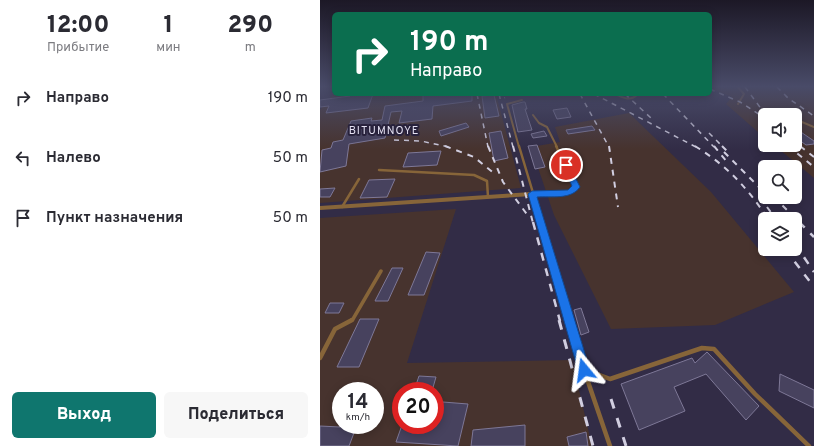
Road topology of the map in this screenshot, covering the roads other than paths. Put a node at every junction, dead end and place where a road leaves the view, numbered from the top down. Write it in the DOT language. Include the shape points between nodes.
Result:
graph roads {
  1 [pos="508,108"];
  2 [pos="534,115"];
  3 [pos="802,122"];
  4 [pos="814,127"];
  5 [pos="379,170"];
  6 [pos="359,179"];
  7 [pos="532,194"];
  8 [pos="488,198"];
  9 [pos="342,207"];
  10 [pos="320,208"];
  11 [pos="381,271"];
  12 [pos="320,358"];
  13 [pos="584,370"];
  14 [pos="610,446"];
  15 [pos="809,446"];
  1 -- 7 [label="lane"];
  2 -- 7 [label="lane" via="539,123 547,127 576,187 570,192"];
  3 -- 4 [label="lane"];
  5 -- 8 [label="lane" via="474,174 487,181"];
  6 -- 9 [label="lane"];
  7 -- 8 [label="street"];
  7 -- 13 [label="lane"];
  8 -- 9 [label="street"];
  9 -- 10 [label="street"];
  11 -- 12 [label="lane" via="352,319 335,329"];
  13 -- 14 [label="lane"];
  13 -- 15 [label="lane" via="610,379 702,348 714,349 755,394"];
}
